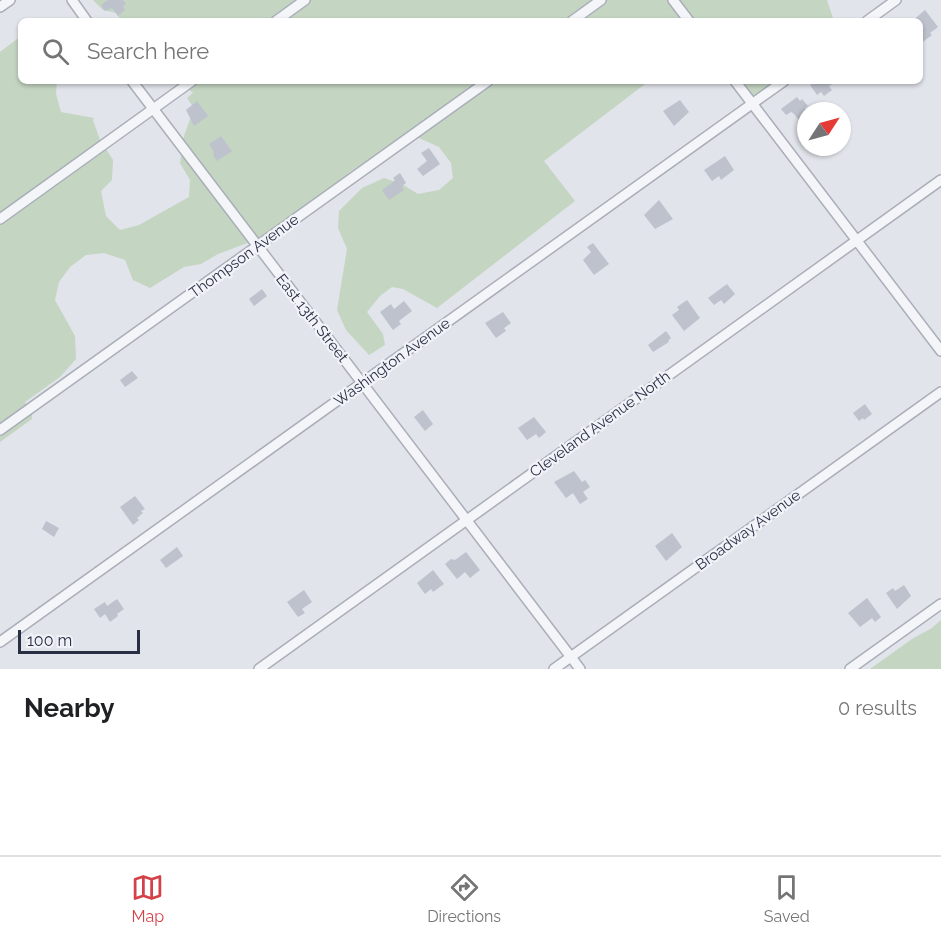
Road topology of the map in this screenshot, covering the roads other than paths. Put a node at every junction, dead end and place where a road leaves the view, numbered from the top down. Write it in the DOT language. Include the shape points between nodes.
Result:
graph roads {
  1 [pos="10,0"];
  2 [pos="72,0"];
  3 [pos="305,0"];
  4 [pos="601,0"];
  5 [pos="673,0"];
  6 [pos="896,0"];
  7 [pos="0,7"];
  8 [pos="85,18"];
  9 [pos="280,18"];
  10 [pos="576,18"];
  11 [pos="687,18"];
  12 [pos="871,18"];
  13 [pos="134,84"];
  14 [pos="188,84"];
  15 [pos="484,84"];
  16 [pos="737,84"];
  17 [pos="780,84"];
  18 [pos="752,104"];
  19 [pos="153,109"];
  20 [pos="941,180"];
  21 [pos="0,219"];
  22 [pos="856,241"];
  23 [pos="257,247"];
  24 [pos="941,351"];
  25 [pos="362,383"];
  26 [pos="941,392"];
  27 [pos="0,430"];
  28 [pos="466,520"];
  29 [pos="941,604"];
  30 [pos="0,642"];
  31 [pos="571,657"];
  32 [pos="259,669"];
  33 [pos="554,669"];
  34 [pos="580,669"];
  35 [pos="850,669"];
  1 -- 7 [label="street"];
  2 -- 8 [label="street"];
  3 -- 9 [label="street"];
  4 -- 10 [label="street"];
  5 -- 11 [label="street"];
  6 -- 12 [label="street"];
  13 -- 19 [label="street, East 13th Street"];
  14 -- 19 [label="street"];
  15 -- 23 [label="street, Thompson Avenue"];
  16 -- 18 [label="street"];
  17 -- 18 [label="street, Washington Avenue"];
  18 -- 22 [label="street"];
  18 -- 25 [label="street, Washington Avenue"];
  19 -- 21 [label="street"];
  19 -- 23 [label="street, East 13th Street"];
  20 -- 22 [label="street, Cleveland Avenue North"];
  22 -- 24 [label="street"];
  22 -- 28 [label="street, Cleveland Avenue North"];
  23 -- 25 [label="street, East 13th Street"];
  23 -- 27 [label="street, Thompson Avenue"];
  25 -- 28 [label="street, East 13th Street"];
  25 -- 30 [label="street, Washington Avenue"];
  26 -- 31 [label="street, Broadway Avenue"];
  28 -- 31 [label="street, East 13th Street"];
  28 -- 32 [label="street, Cleveland Avenue North"];
  29 -- 35 [label="street"];
  31 -- 33 [label="street, Broadway Avenue"];
  31 -- 34 [label="street, East 13th Street"];
}
